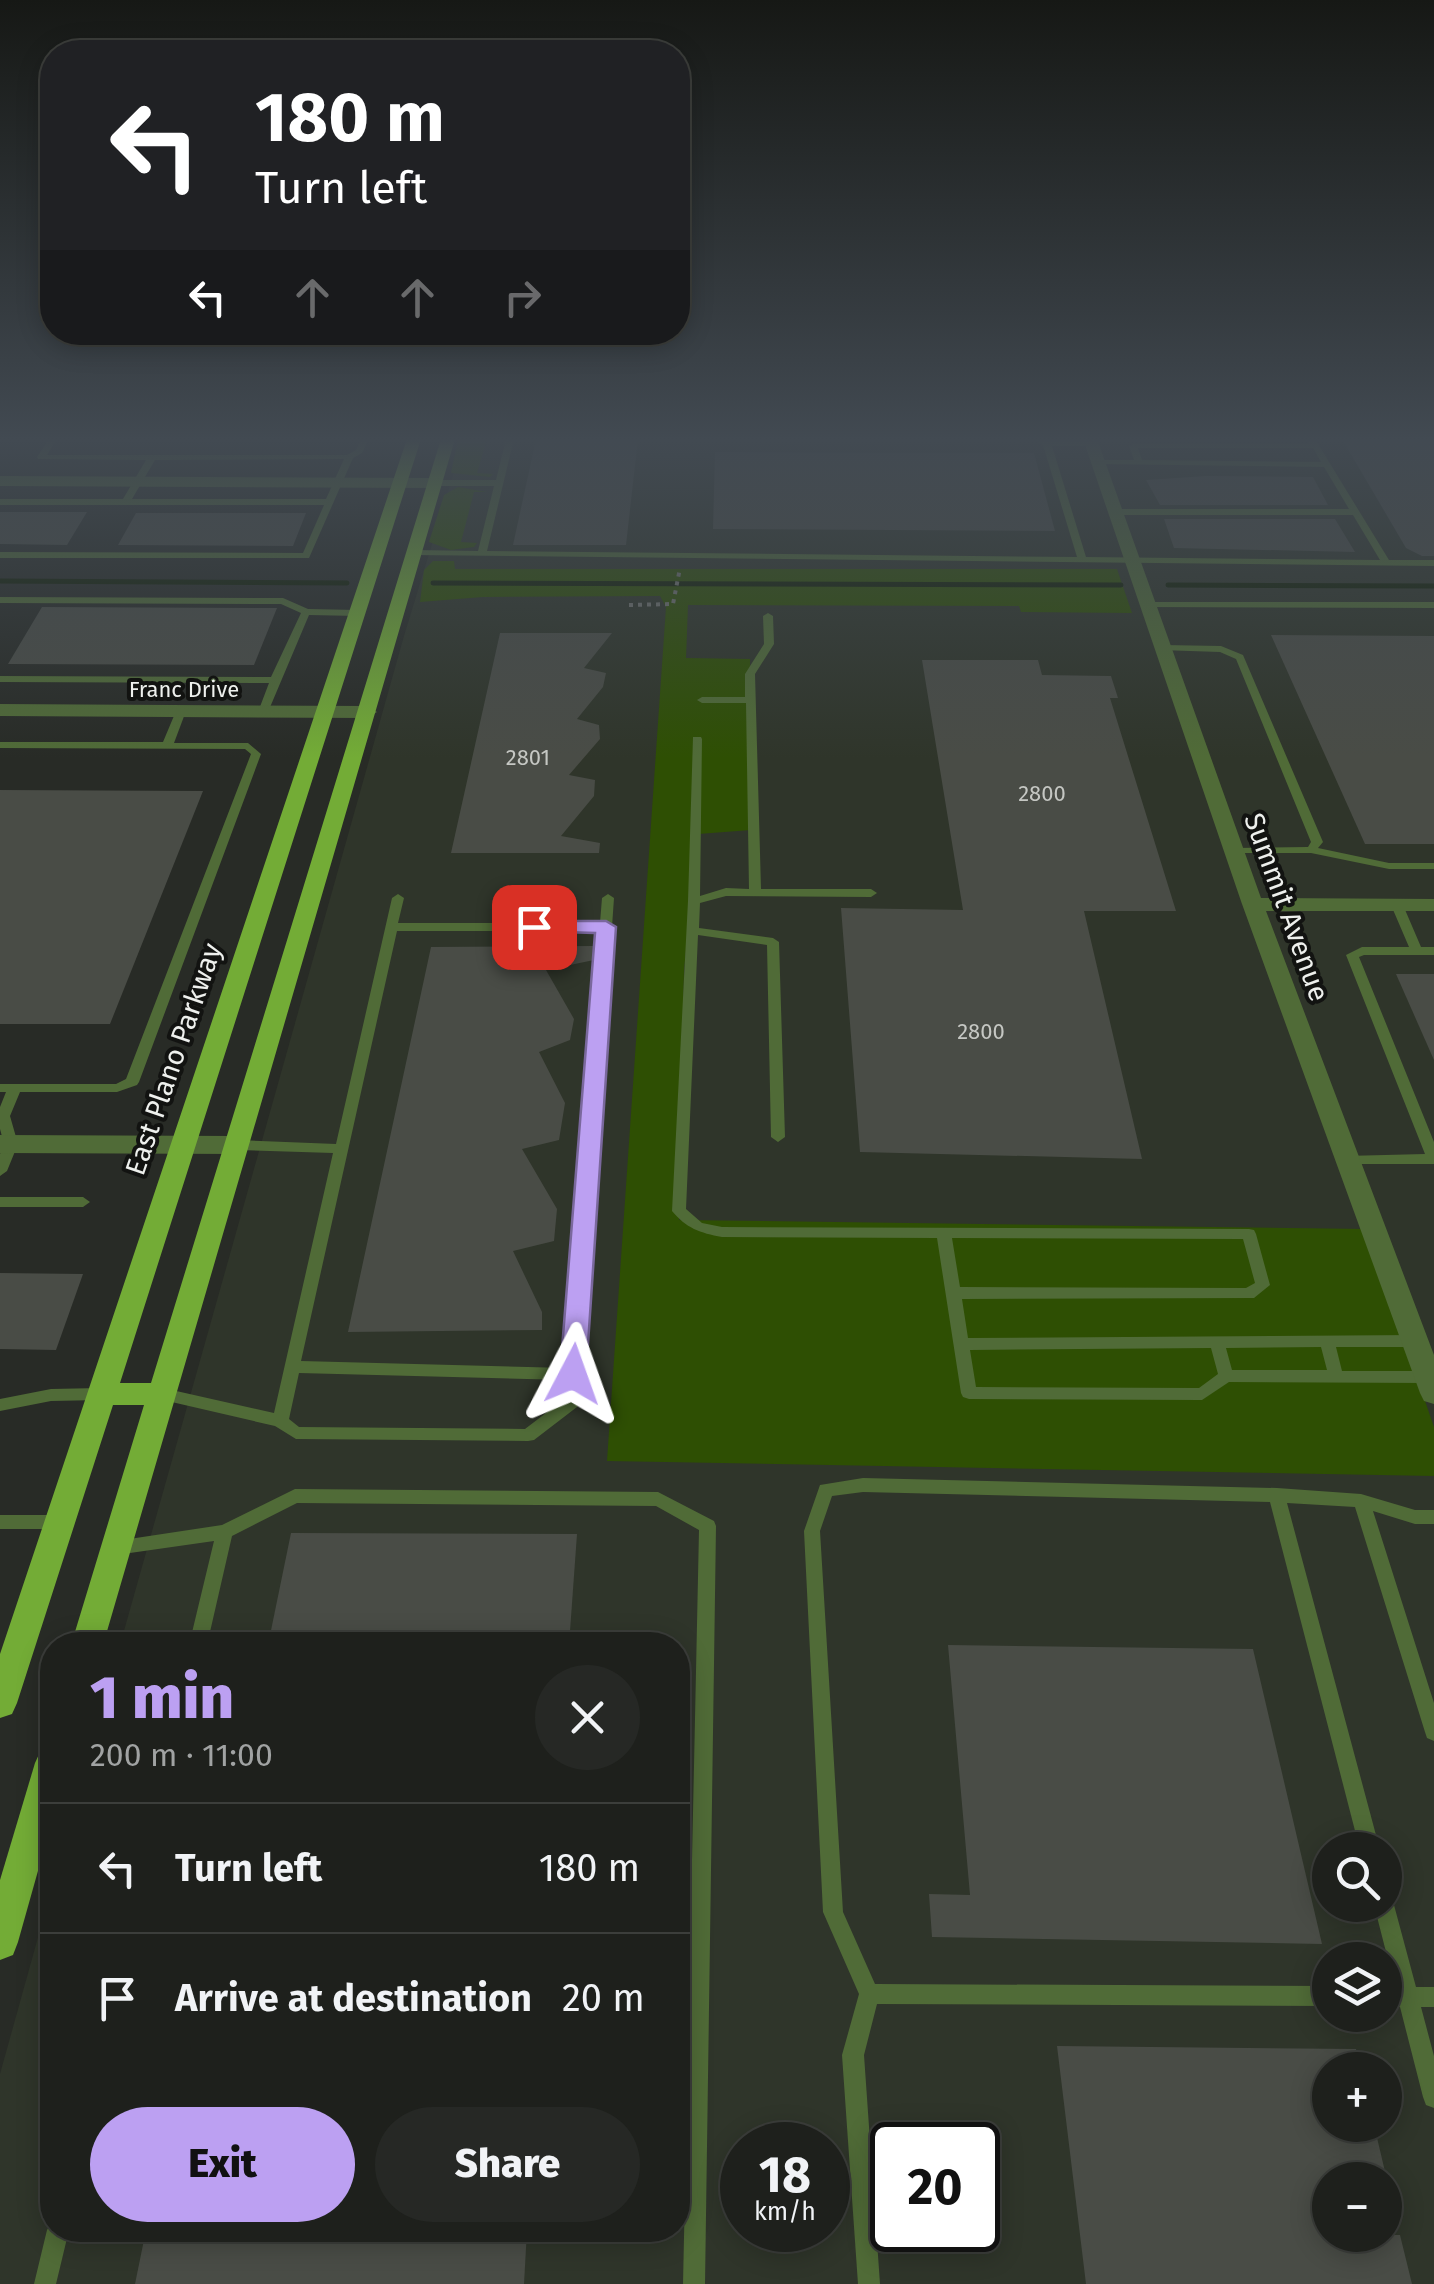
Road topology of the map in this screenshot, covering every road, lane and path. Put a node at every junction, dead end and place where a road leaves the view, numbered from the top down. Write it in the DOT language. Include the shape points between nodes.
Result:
graph roads {
  1 [pos="311,546"];
  2 [pos="380,546"];
  3 [pos="416,546"];
  4 [pos="484,546"];
  5 [pos="1078,546"];
  6 [pos="1128,546"];
  7 [pos="1376,546"];
  8 [pos="414,553"];
  9 [pos="482,554"];
  10 [pos="0,555"];
  11 [pos="1082,558"];
  12 [pos="1132,558"];
  13 [pos="1386,562"];
  14 [pos="1434,563"];
  15 [pos="677,573"];
  16 [pos="369,582"];
  17 [pos="406,582"];
  18 [pos="0,600"];
  19 [pos="629,605"];
  20 [pos="1148,605"];
  21 [pos="1434,605"];
  22 [pos="306,612"];
  23 [pos="358,613"];
  24 [pos="768,616"];
  25 [pos="1163,648"];
  26 [pos="0,680"];
  27 [pos="274,680"];
  28 [pos="702,700"];
  29 [pos="751,700"];
  30 [pos="0,710"];
  31 [pos="182,711"];
  32 [pos="263,712"];
  33 [pos="326,712"];
  34 [pos="368,712"];
  35 [pos="697,739"];
  36 [pos="0,745"];
  37 [pos="167,746"];
  38 [pos="1311,850"];
  39 [pos="1234,851"];
  40 [pos="1434,866"];
  41 [pos="755,892"];
  42 [pos="871,893"];
  43 [pos="267,897"];
  44 [pos="313,898"];
  45 [pos="398,898"];
  46 [pos="608,898"];
  47 [pos="694,901"];
  48 [pos="1253,904"];
  49 [pos="1398,905"];
  50 [pos="1434,905"];
  51 [pos="392,927"];
  52 [pos="606,927"];
  53 [pos="692,930"];
  54 [pos="1417,951"];
  55 [pos="1434,951"];
  56 [pos="7,1088"];
  57 [pos="778,1136"];
  58 [pos="6,1144"];
  59 [pos="184,1145"];
  60 [pos="237,1145"];
  61 [pos="342,1148"];
  62 [pos="1350,1159"];
  63 [pos="1434,1159"];
  64 [pos="0,1170"];
  65 [pos="0,1202"];
  66 [pos="83,1202"];
  67 [pos="944,1234"];
  68 [pos="953,1293"];
  69 [pos="1416,1341"];
  70 [pos="1216,1342"];
  71 [pos="1327,1342"];
  72 [pos="961,1344"];
  73 [pos="292,1367"];
  74 [pos="573,1374"];
  75 [pos="1226,1376"];
  76 [pos="1336,1376"];
  77 [pos="1431,1385"];
  78 [pos="100,1394"];
  79 [pos="163,1394"];
  80 [pos="0,1405"];
  81 [pos="280,1421"];
  82 [pos="1277,1496"];
  83 [pos="1360,1501"];
  84 [pos="1434,1517"];
  85 [pos="0,1522"];
  86 [pos="59,1522"];
  87 [pos="225,1532"];
  88 [pos="115,1548"];
  89 [pos="91,1632"];
  90 [pos="201,1632"];
  91 [pos="0,1703"];
  92 [pos="1434,1732"];
  93 [pos="40,1803"];
  94 [pos="1365,1832"];
  95 [pos="1388,1922"];
  96 [pos="3,1925"];
  97 [pos="869,1994"];
  98 [pos="1312,1996"];
  99 [pos="1402,1996"];
  100 [pos="1408,1996"];
  101 [pos="1434,1997"];
  102 [pos="1434,2097"];
  103 [pos="55,2242"];
  104 [pos="45,2284"];
  105 [pos="694,2284"];
  106 [pos="869,2284"];
  1 -- 10 [label="lane" via="306,556"];
  2 -- 16 [label="main road, East Plano Parkway"];
  3 -- 8 [label="main road"];
  4 -- 9 [label="lane"];
  5 -- 11 [label="lane"];
  6 -- 12 [label="street, Summit Avenue"];
  7 -- 13 [label="lane"];
  8 -- 9 [label="lane"];
  8 -- 17 [label="main road"];
  9 -- 11 [label="lane"];
  11 -- 12 [label="lane"];
  12 -- 13 [label="lane"];
  12 -- 20 [label="street, Summit Avenue"];
  13 -- 14 [label="lane"];
  15 -- 19 [label="path" via="673,604"];
  16 -- 17 [label="main road"];
  16 -- 23 [label="main road, East Plano Parkway"];
  17 -- 34 [label="main road"];
  18 -- 22 [label="lane" via="282,601"];
  20 -- 21 [label="lane"];
  20 -- 25 [label="street, Summit Avenue"];
  22 -- 23 [label="lane"];
  22 -- 27 [label="lane"];
  23 -- 33 [label="main road, East Plano Parkway"];
  24 -- 29 [label="lane" via="769,644 750,674"];
  25 -- 38 [label="lane" via="1221,649 1240,657 1317,842"];
  25 -- 39 [label="street, Summit Avenue"];
  26 -- 27 [label="lane"];
  27 -- 32 [label="lane"];
  28 -- 29 [label="lane"];
  29 -- 41 [label="lane"];
  30 -- 31 [label="street, Franc Drive"];
  31 -- 32 [label="street, Franc Drive"];
  31 -- 37 [label="lane"];
  32 -- 33 [label="street, Franc Drive"];
  33 -- 34 [label="street, Franc Drive"];
  33 -- 43 [label="main road, East Plano Parkway"];
  34 -- 44 [label="main road"];
  35 -- 47 [label="lane"];
  36 -- 37 [label="lane"];
  37 -- 56 [label="lane" via="248,746 256,754 132,1082 117,1088"];
  38 -- 39 [label="lane"];
  38 -- 40 [label="lane" via="1389,866"];
  39 -- 48 [label="street, Summit Avenue"];
  41 -- 42 [label="lane"];
  41 -- 47 [label="lane"];
  43 -- 44 [label="main road"];
  43 -- 59 [label="main road, East Plano Parkway"];
  44 -- 60 [label="main road"];
  45 -- 51 [label="lane"];
  46 -- 52 [label="lane"];
  47 -- 53 [label="lane"];
  48 -- 49 [label="street"];
  48 -- 62 [label="street, Summit Avenue"];
  49 -- 50 [label="street"];
  49 -- 54 [label="lane"];
  51 -- 52 [label="lane"];
  51 -- 61 [label="lane"];
  52 -- 74 [label="lane"];
  53 -- 57 [label="lane" via="773,942"];
  53 -- 67 [label="lane" via="679,1211 698,1227 722,1232"];
  54 -- 55 [label="lane"];
  54 -- 63 [label="lane" via="1352,955"];
  56 -- 58 [label="lane"];
  58 -- 59 [label="street"];
  58 -- 64 [label="lane"];
  59 -- 60 [label="street"];
  59 -- 78 [label="main road, East Plano Parkway"];
  60 -- 61 [label="lane"];
  60 -- 79 [label="main road"];
  61 -- 73 [label="lane"];
  62 -- 63 [label="lane"];
  62 -- 69 [label="street, Summit Avenue"];
  65 -- 66 [label="lane"];
  67 -- 68 [label="lane"];
  67 -- 68 [label="lane" via="1249,1234 1263,1285 1249,1294"];
  68 -- 72 [label="lane"];
  69 -- 71 [label="lane"];
  69 -- 77 [label="street, Summit Avenue"];
  70 -- 71 [label="lane"];
  70 -- 72 [label="lane"];
  70 -- 75 [label="lane"];
  71 -- 76 [label="lane"];
  72 -- 75 [label="lane" via="969,1393 1202,1394"];
  73 -- 74 [label="lane"];
  73 -- 81 [label="lane"];
  74 -- 81 [label="lane" via="570,1403 528,1435 296,1432"];
  75 -- 76 [label="lane"];
  76 -- 77 [label="lane"];
  78 -- 79 [label="main road"];
  78 -- 80 [label="lane"];
  78 -- 86 [label="main road, East Plano Parkway"];
  79 -- 81 [label="lane"];
  79 -- 88 [label="main road"];
  82 -- 83 [label="lane"];
  82 -- 94 [label="lane"];
  82 -- 97 [label="lane" via="863,1485 826,1490 812,1532 833,1912"];
  83 -- 84 [label="lane"];
  83 -- 92 [label="lane"];
  85 -- 86 [label="lane"];
  86 -- 91 [label="main road, East Plano Parkway"];
  87 -- 88 [label="lane"];
  87 -- 90 [label="lane"];
  87 -- 105 [label="lane" via="296,1496 658,1499 708,1526"];
  88 -- 89 [label="main road"];
  93 -- 96 [label="main road"];
  95 -- 100 [label="lane"];
  97 -- 98 [label="lane"];
  97 -- 106 [label="lane" via="853,2056"];
  99 -- 100 [label="lane"];
  100 -- 101 [label="lane"];
  100 -- 102 [label="lane"];
  103 -- 104 [label="lane"];
}
